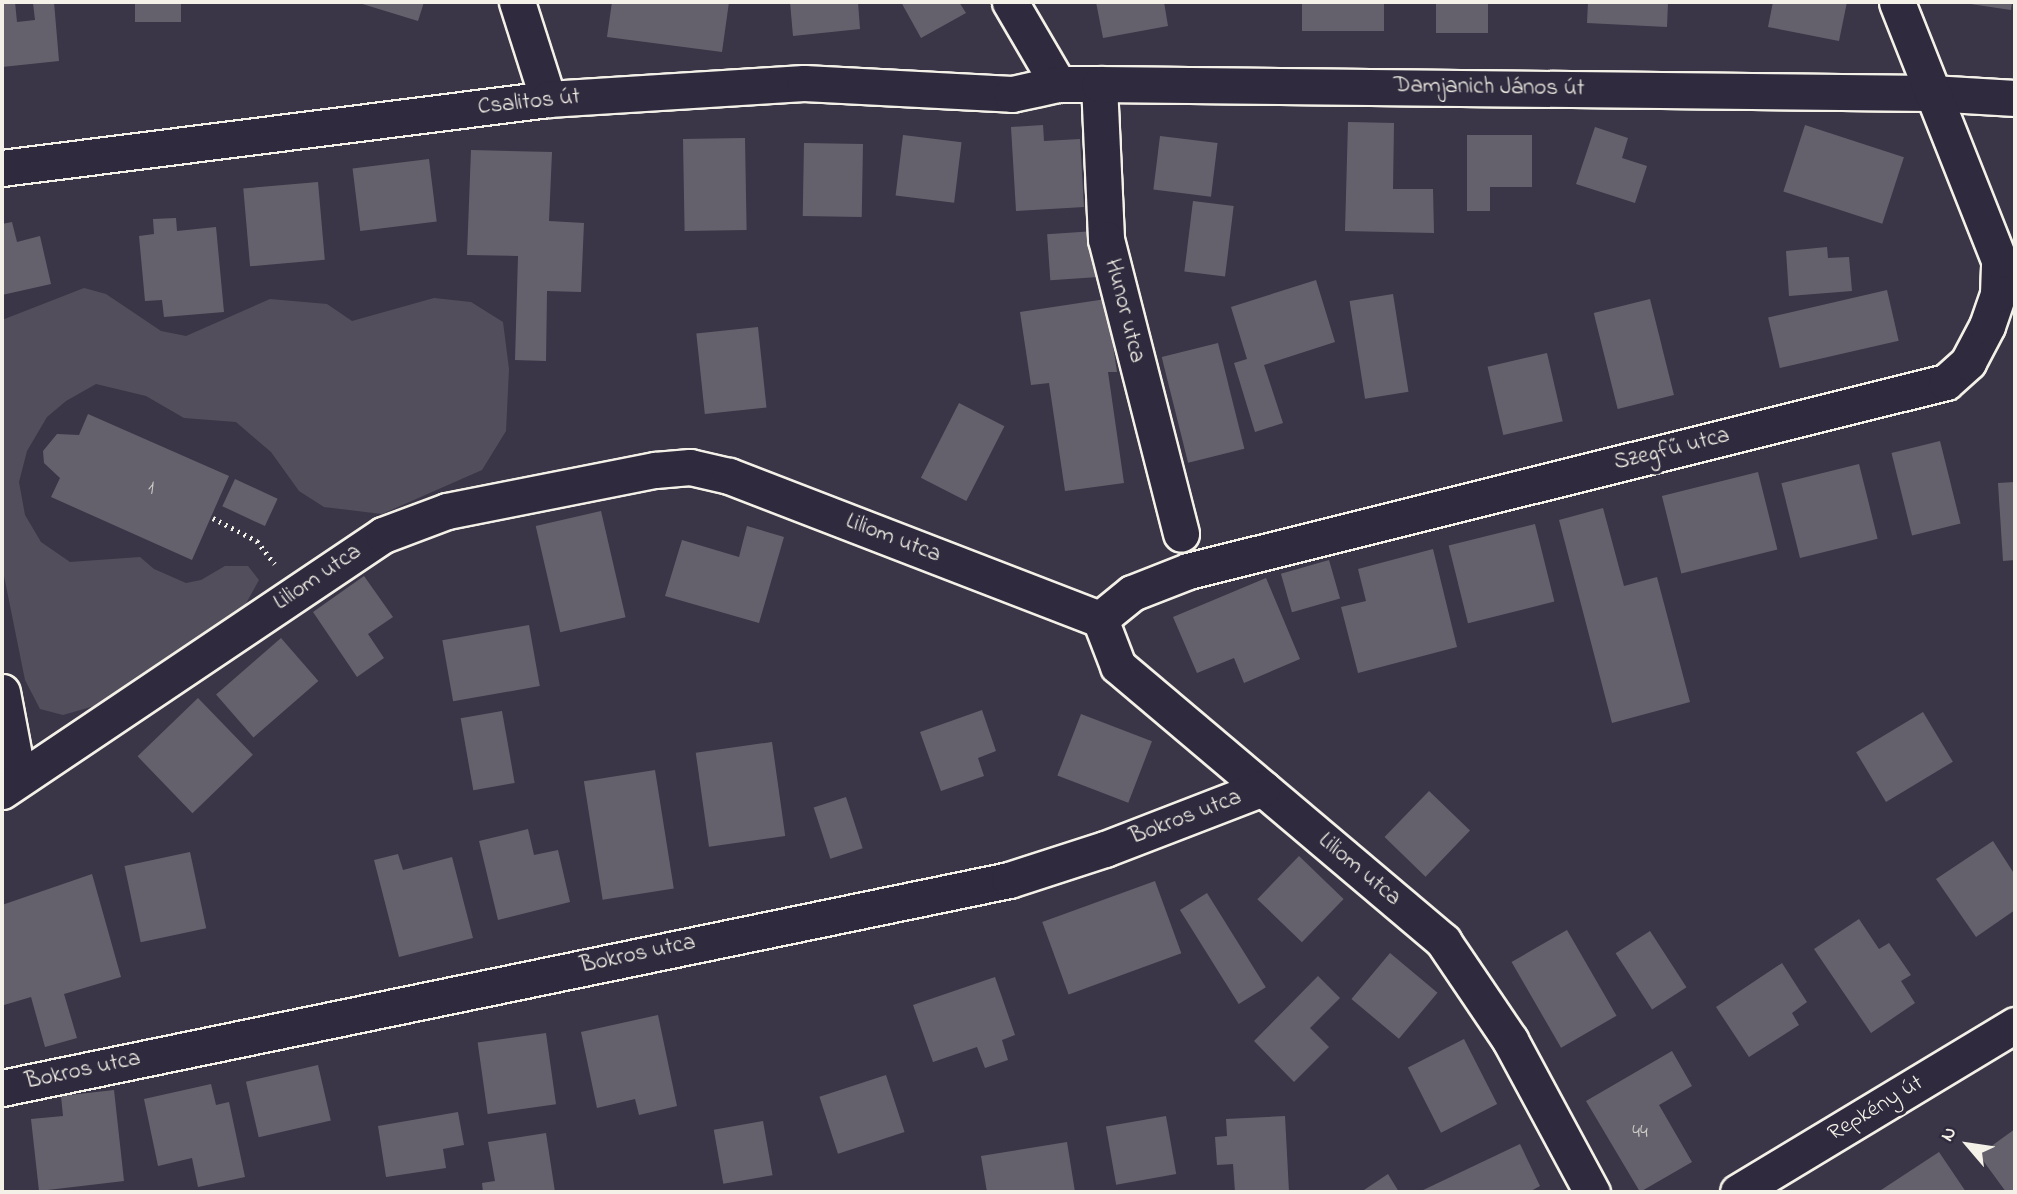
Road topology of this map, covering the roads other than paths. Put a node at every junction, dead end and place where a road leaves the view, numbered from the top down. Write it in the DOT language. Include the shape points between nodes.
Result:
graph roads {
  1 [pos="517,2"];
  2 [pos="1010,2"];
  3 [pos="1897,2"];
  4 [pos="1058,84"];
  5 [pos="1099,84"];
  6 [pos="1931,93"];
  7 [pos="2015,98"];
  8 [pos="548,99"];
  9 [pos="2,168"];
  10 [pos="1181,534"];
  11 [pos="1100,619"];
  12 [pos="2,692"];
  13 [pos="10,784"];
  14 [pos="1263,788"];
  15 [pos="2015,1025"];
  16 [pos="2,1088"];
  17 [pos="1592,1192"];
  18 [pos="1738,1192"];
  1 -- 8 [label="street"];
  2 -- 4 [label="street"];
  3 -- 6 [label="street, Szegfű utca"];
  4 -- 5 [label="street, Damjanich János út"];
  4 -- 8 [label="street, Csalitos út" via="1012,94 804,83"];
  5 -- 6 [label="street, Damjanich János út"];
  5 -- 10 [label="street, Hunor utca" via="1105,239"];
  6 -- 7 [label="street, Damjanich János út"];
  6 -- 11 [label="street, Szegfű utca" via="1999,260 1998,294 1987,326 1968,362 1946,382 1188,571 1132,593"];
  8 -- 9 [label="street, Csalitos út"];
  11 -- 13 [label="street, Liliom utca" via="729,476 690,467 655,470 447,511 383,534"];
  11 -- 14 [label="street, Liliom utca" via="1118,666"];
  12 -- 13 [label="street"];
  14 -- 16 [label="street, Bokros utca" via="1105,849 1009,880"];
  14 -- 17 [label="street, Liliom utca" via="1443,941 1510,1040"];
  15 -- 18 [label="street, Repkény út"];
}
